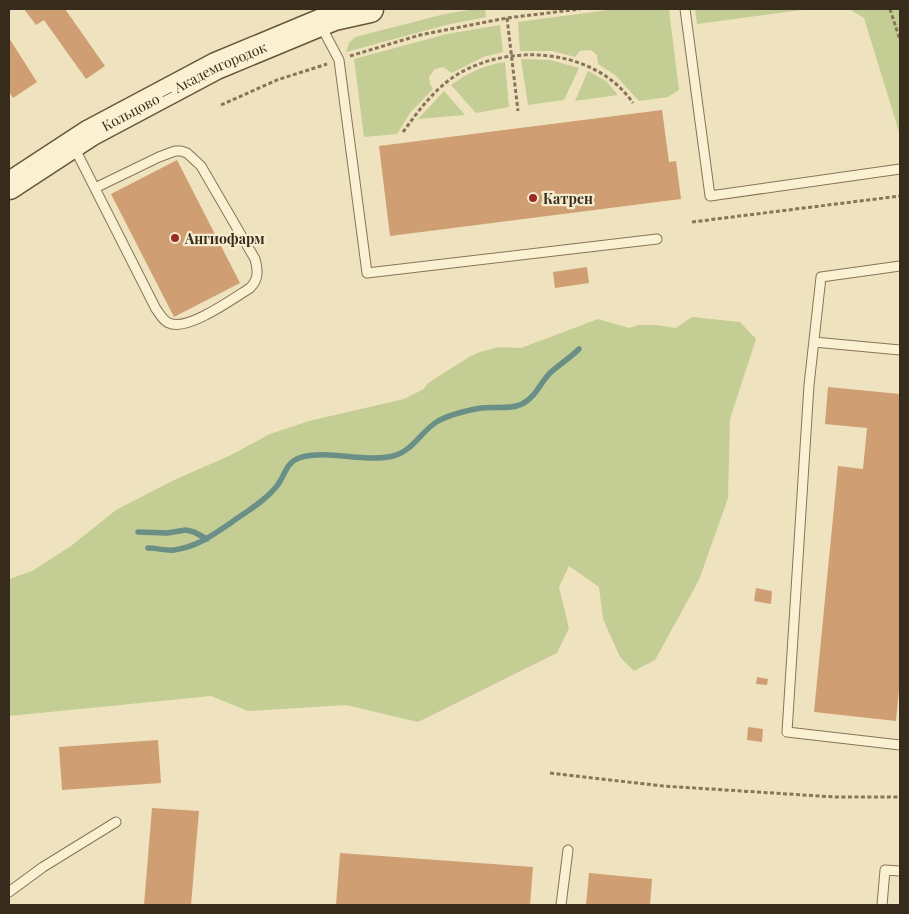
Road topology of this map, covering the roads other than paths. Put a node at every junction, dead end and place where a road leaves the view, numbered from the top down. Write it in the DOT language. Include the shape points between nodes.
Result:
graph roads {
  1 [pos="370,9"];
  2 [pos="686,9"];
  3 [pos="320,23"];
  4 [pos="73,144"];
  5 [pos="900,169"];
  6 [pos="9,186"];
  7 [pos="96,188"];
  8 [pos="657,239"];
  9 [pos="900,266"];
  10 [pos="814,342"];
  11 [pos="900,350"];
  12 [pos="900,746"];
  13 [pos="116,822"];
  14 [pos="568,850"];
  15 [pos="900,871"];
  16 [pos="9,892"];
  17 [pos="561,905"];
  18 [pos="882,905"];
  1 -- 3 [label="main road, Кольцово — Академгородок"];
  2 -- 5 [label="lane" via="710,196"];
  3 -- 4 [label="main road, Кольцово — Академгородок" via="216,66"];
  3 -- 8 [label="lane" via="339,60 367,274"];
  4 -- 6 [label="main road, Кольцово — Академгородок"];
  4 -- 7 [label="lane"];
  7 -- 7 [label="lane" via="156,309 169,324 188,323 255,283 256,259 201,166 187,153 181,151 159,157"];
  9 -- 10 [label="lane" via="821,277"];
  10 -- 11 [label="lane"];
  10 -- 12 [label="lane" via="786,732"];
  13 -- 16 [label="lane"];
  14 -- 17 [label="lane"];
  15 -- 18 [label="lane" via="885,870"];
}
